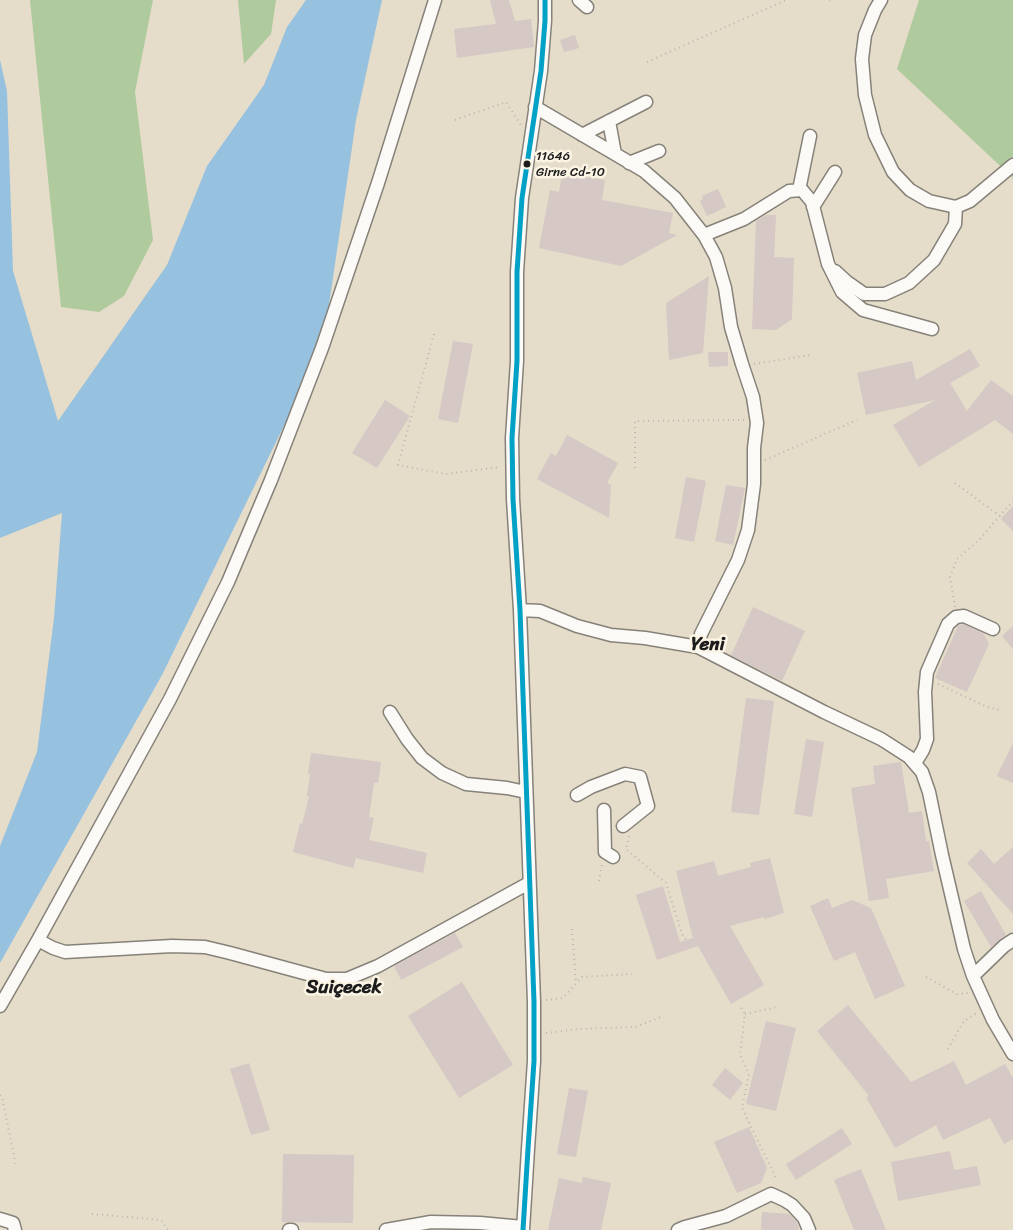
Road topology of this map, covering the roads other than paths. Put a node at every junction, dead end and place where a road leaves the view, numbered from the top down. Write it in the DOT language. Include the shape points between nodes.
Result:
graph roads {
  1 [pos="434,0"];
  2 [pos="545,0"];
  3 [pos="881,0"];
  4 [pos="646,102"];
  5 [pos="535,107"];
  6 [pos="609,121"];
  7 [pos="582,135"];
  8 [pos="810,136"];
  9 [pos="659,151"];
  10 [pos="615,154"];
  11 [pos="630,163"];
  12 [pos="1013,165"];
  13 [pos="835,172"];
  14 [pos="799,190"];
  15 [pos="813,207"];
  16 [pos="956,207"];
  17 [pos="704,235"];
  18 [pos="828,264"];
  19 [pos="932,328"];
  20 [pos="520,610"];
  21 [pos="993,629"];
  22 [pos="698,647"];
  23 [pos="390,712"];
  24 [pos="916,763"];
  25 [pos="526,792"];
  26 [pos="576,795"];
  27 [pos="604,810"];
  28 [pos="626,831"];
  29 [pos="609,854"];
  30 [pos="529,883"];
  31 [pos="38,940"];
  32 [pos="1013,940"];
  33 [pos="973,976"];
  34 [pos="0,1006"];
  35 [pos="1013,1054"];
  36 [pos="0,1219"];
  37 [pos="523,1229"];
  38 [pos="14,1230"];
  39 [pos="386,1230"];
  40 [pos="678,1230"];
  41 [pos="809,1230"];
  1 -- 31 [label="street" via="322,348 236,565 170,699"];
  2 -- 5 [label="street" via="541,71"];
  3 -- 16 [label="street" via="865,35 862,59 865,95 875,135 893,172 910,190 929,201"];
  4 -- 6 [label="street"];
  5 -- 7 [label="street"];
  5 -- 20 [label="street" via="522,198 512,438"];
  6 -- 7 [label="street"];
  6 -- 10 [label="street"];
  7 -- 10 [label="street"];
  8 -- 14 [label="street"];
  9 -- 11 [label="street"];
  10 -- 11 [label="street"];
  11 -- 17 [label="street" via="675,198"];
  12 -- 16 [label="street" via="970,201"];
  13 -- 15 [label="street"];
  14 -- 15 [label="street"];
  14 -- 17 [label="street" via="789,191 744,219"];
  15 -- 18 [label="street"];
  16 -- 18 [label="street" via="955,224 934,260 909,283 885,294 864,294"];
  17 -- 22 [label="street" via="716,257 725,288 731,327 753,397 756,420 754,484 748,530 738,560 701,634"];
  18 -- 19 [label="street" via="842,292 863,310"];
  20 -- 22 [label="street" via="540,611 611,635"];
  20 -- 25 [label="street"];
  21 -- 24 [label="street" via="964,616 956,617 948,624 926,678 927,739"];
  22 -- 24 [label="street" via="881,739"];
  23 -- 25 [label="street" via="422,758 442,773 466,784"];
  24 -- 33 [label="street" via="929,792"];
  25 -- 30 [label="street"];
  26 -- 28 [label="street" via="625,774 640,776 648,806"];
  27 -- 29 [label="street"];
  30 -- 31 [label="street" via="378,966 347,979 326,979 205,947 65,952"];
  30 -- 37 [label="street" via="534,1061"];
  31 -- 34 [label="street"];
  32 -- 33 [label="street"];
  33 -- 35 [label="street" via="986,1007"];
  36 -- 38 [label="street" via="13,1223"];
  37 -- 39 [label="street" via="480,1223 430,1222"];
  40 -- 41 [label="street" via="726,1216 771,1194 792,1205 804,1218"];
}
